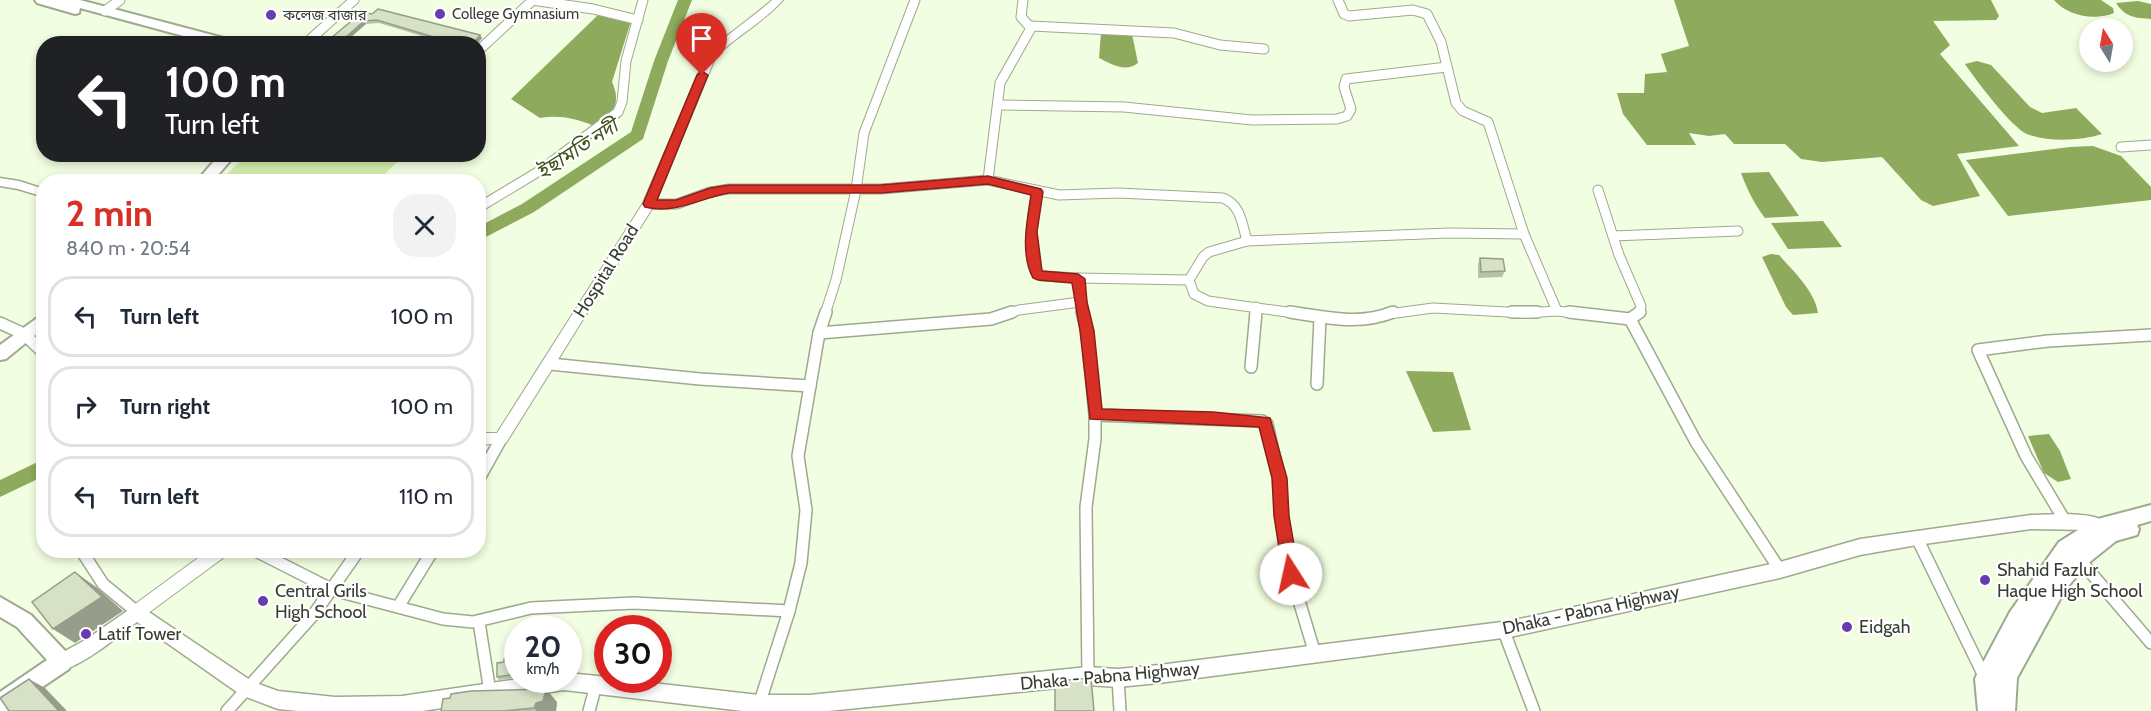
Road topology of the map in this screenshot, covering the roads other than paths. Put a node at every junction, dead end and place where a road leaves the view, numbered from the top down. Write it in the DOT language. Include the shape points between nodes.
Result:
graph roads {
  1 [pos="41,0"];
  2 [pos="65,0"];
  3 [pos="120,0"];
  4 [pos="354,0"];
  5 [pos="533,0"];
  6 [pos="643,0"];
  7 [pos="778,0"];
  8 [pos="915,0"];
  9 [pos="1023,0"];
  10 [pos="1338,0"];
  11 [pos="105,10"];
  12 [pos="638,20"];
  13 [pos="1031,26"];
  14 [pos="166,36"];
  15 [pos="201,36"];
  16 [pos="314,36"];
  17 [pos="486,44"];
  18 [pos="1264,49"];
  19 [pos="1447,67"];
  20 [pos="998,105"];
  21 [pos="2151,145"];
  22 [pos="2121,147"];
  23 [pos="222,162"];
  24 [pos="210,174"];
  25 [pos="988,180"];
  26 [pos="0,182"];
  27 [pos="36,190"];
  28 [pos="856,190"];
  29 [pos="1598,190"];
  30 [pos="1037,192"];
  31 [pos="486,203"];
  32 [pos="649,204"];
  33 [pos="1738,231"];
  34 [pos="1524,234"];
  35 [pos="1613,237"];
  36 [pos="1247,241"];
  37 [pos="1078,279"];
  38 [pos="1189,279"];
  39 [pos="1080,302"];
  40 [pos="1256,307"];
  41 [pos="1557,311"];
  42 [pos="1320,318"];
  43 [pos="1630,320"];
  44 [pos="0,323"];
  45 [pos="36,325"];
  46 [pos="819,333"];
  47 [pos="24,334"];
  48 [pos="2151,335"];
  49 [pos="36,345"];
  50 [pos="0,354"];
  51 [pos="550,364"];
  52 [pos="1251,367"];
  53 [pos="1317,384"];
  54 [pos="810,386"];
  55 [pos="1095,414"];
  56 [pos="486,439"];
  57 [pos="501,439"];
  58 [pos="486,466"];
  59 [pos="2151,513"];
  60 [pos="2065,521"];
  61 [pos="2151,524"];
  62 [pos="2105,531"];
  63 [pos="1917,538"];
  64 [pos="86,558"];
  65 [pos="211,558"];
  66 [pos="270,558"];
  67 [pos="354,558"];
  68 [pos="428,558"];
  69 [pos="2079,559"];
  70 [pos="1780,570"];
  71 [pos="333,590"];
  72 [pos="0,606"];
  73 [pos="398,607"];
  74 [pos="789,611"];
  75 [pos="137,612"];
  76 [pos="479,622"];
  77 [pos="1503,629"];
  78 [pos="2151,644"];
  79 [pos="1315,654"];
  80 [pos="62,662"];
  81 [pos="1088,676"];
  82 [pos="1118,678"];
  83 [pos="1985,679"];
  84 [pos="594,685"];
  85 [pos="2005,690"];
  86 [pos="490,692"];
  87 [pos="594,692"];
  88 [pos="243,693"];
  89 [pos="652,693"];
  90 [pos="0,705"];
  91 [pos="758,708"];
  92 [pos="334,709"];
  93 [pos="220,711"];
  94 [pos="227,711"];
  95 [pos="589,711"];
  96 [pos="1120,711"];
  97 [pos="1534,711"];
  98 [pos="1988,711"];
  99 [pos="2005,711"];
  1 -- 14 [label="highway"];
  2 -- 11 [label="highway"];
  3 -- 11 [label="street"];
  4 -- 16 [label="street"];
  5 -- 12 [label="street"];
  5 -- 17 [label="street"];
  6 -- 12 [label="street"];
  7 -- 32 [label="main road, Hospital Road" via="711,56"];
  8 -- 28 [label="street" via="864,133"];
  9 -- 13 [label="street" via="1021,17"];
  10 -- 19 [label="street" via="1349,16 1425,12 1441,42"];
  11 -- 15 [label="highway"];
  12 -- 31 [label="street" via="624,69 623,100 618,112 541,170"];
  13 -- 18 [label="street" via="1174,33 1221,45"];
  13 -- 20 [label="street" via="1000,83"];
  19 -- 20 [label="street" via="1346,79 1344,87 1351,110 1337,119 1252,120 1124,107"];
  19 -- 34 [label="street" via="1460,108 1488,122"];
  20 -- 25 [label="street"];
  21 -- 22 [label="street"];
  23 -- 24 [label="highway"];
  25 -- 28 [label="street"];
  25 -- 30 [label="street"];
  26 -- 27 [label="street"];
  28 -- 32 [label="street" via="729,189 677,204"];
  28 -- 46 [label="street" via="836,280"];
  29 -- 35 [label="street"];
  30 -- 36 [label="street" via="1223,198 1236,205"];
  30 -- 37 [label="street" via="1031,232 1036,271 1042,276"];
  32 -- 51 [label="main road, Hospital Road"];
  33 -- 35 [label="street"];
  34 -- 36 [label="street"];
  34 -- 41 [label="street"];
  35 -- 43 [label="street" via="1641,306 1640,313"];
  36 -- 38 [label="street" via="1209,252"];
  37 -- 38 [label="street"];
  37 -- 39 [label="street"];
  38 -- 40 [label="street" via="1196,297"];
  39 -- 46 [label="street" via="1018,310 992,319"];
  39 -- 55 [label="street" via="1087,331"];
  40 -- 42 [label="street"];
  40 -- 52 [label="street"];
  41 -- 42 [label="street" via="1433,308 1394,312 1367,321"];
  41 -- 43 [label="street"];
  42 -- 53 [label="street"];
  43 -- 70 [label="street" via="1696,442"];
  44 -- 47 [label="street"];
  45 -- 47 [label="highway"];
  46 -- 54 [label="street"];
  47 -- 49 [label="street"];
  47 -- 50 [label="highway"];
  48 -- 60 [label="street" via="1978,350 2026,456"];
  51 -- 54 [label="street"];
  51 -- 57 [label="main road, Hospital Road"];
  54 -- 74 [label="street" via="798,456 805,521 801,563"];
  55 -- 79 [label="street" via="1233,418 1266,424 1279,478 1291,574"];
  55 -- 81 [label="street" via="1086,529"];
  56 -- 57 [label="main road"];
  57 -- 58 [label="street"];
  59 -- 62 [label="highway, Dhaka - Pabna Highway"];
  60 -- 62 [label="main road, Dhaka - Pabna Highway"];
  60 -- 63 [label="main road, Dhaka - Pabna Highway"];
  61 -- 62 [label="highway, Dhaka - Pabna Highway"];
  62 -- 69 [label="highway"];
  62 -- 83 [label="highway" via="2066,548 2048,570"];
  63 -- 70 [label="main road, Dhaka - Pabna Highway" via="1860,547"];
  63 -- 83 [label="street"];
  64 -- 75 [label="street" via="103,584"];
  65 -- 75 [label="main road"];
  66 -- 71 [label="street"];
  67 -- 71 [label="street"];
  68 -- 73 [label="street"];
  69 -- 78 [label="street"];
  69 -- 85 [label="highway" via="2058,584 2032,628 2007,676"];
  70 -- 77 [label="main road, Dhaka - Pabna Highway"];
  71 -- 73 [label="street"];
  71 -- 88 [label="street"];
  72 -- 80 [label="highway" via="24,621"];
  73 -- 76 [label="street" via="443,619"];
  74 -- 76 [label="street" via="600,604 531,608"];
  74 -- 91 [label="street"];
  75 -- 80 [label="main road" via="93,645"];
  75 -- 88 [label="main road, Dhaka - Pabna Highway"];
  76 -- 86 [label="street"];
  77 -- 79 [label="main road, Dhaka - Pabna Highway"];
  77 -- 97 [label="street"];
  79 -- 82 [label="main road, Dhaka - Pabna Highway"];
  80 -- 90 [label="highway"];
  81 -- 82 [label="main road, Dhaka - Pabna Highway"];
  81 -- 91 [label="main road, Dhaka - Pabna Highway"];
  82 -- 96 [label="street"];
  83 -- 85 [label="street"];
  83 -- 98 [label="highway"];
  84 -- 86 [label="main road, Dhaka - Pabna Highway" via="564,681"];
  85 -- 99 [label="highway"];
  86 -- 92 [label="main road, Dhaka - Pabna Highway" via="402,705"];
  87 -- 95 [label="street"];
  88 -- 92 [label="main road, Dhaka - Pabna Highway"];
  88 -- 93 [label="street"];
  88 -- 94 [label="street"];
  89 -- 91 [label="main road, Dhaka - Pabna Highway"];
}
